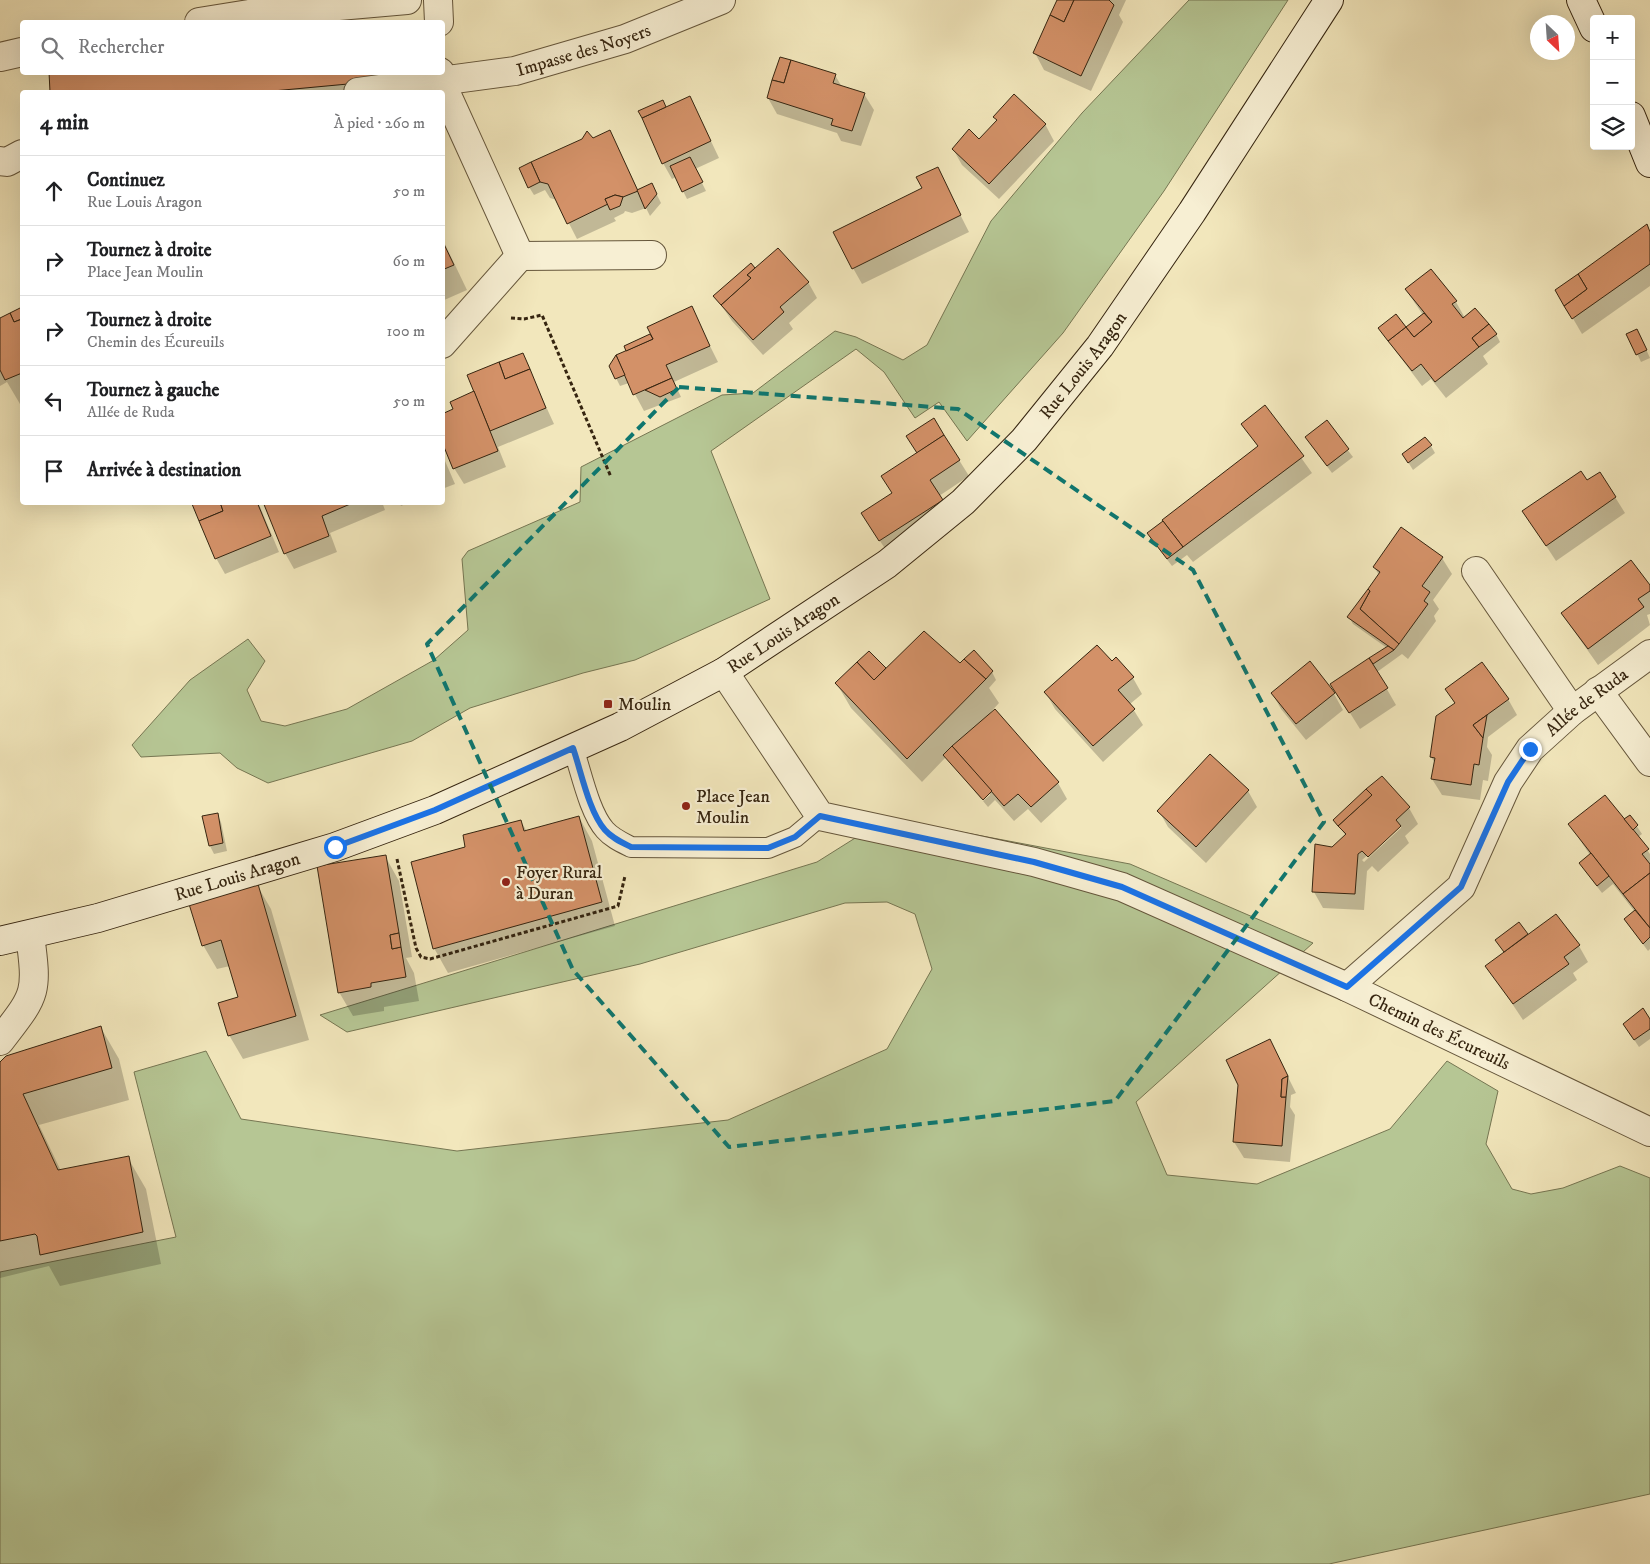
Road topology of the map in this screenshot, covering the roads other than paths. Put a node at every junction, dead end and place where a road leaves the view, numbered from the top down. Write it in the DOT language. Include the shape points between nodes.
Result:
graph roads {
  1 [pos="407,0"];
  2 [pos="438,0"];
  3 [pos="721,0"];
  4 [pos="1329,0"];
  5 [pos="1580,0"];
  6 [pos="212,20"];
  7 [pos="438,20"];
  8 [pos="1590,20"];
  9 [pos="20,52"];
  10 [pos="0,57"];
  11 [pos="440,77"];
  12 [pos="369,90"];
  13 [pos="1635,126"];
  14 [pos="20,155"];
  15 [pos="0,161"];
  16 [pos="1650,163"];
  17 [pos="520,256"];
  18 [pos="652,256"];
  19 [pos="445,341"];
  20 [pos="1476,571"];
  21 [pos="1650,654"];
  22 [pos="724,672"];
  23 [pos="1598,692"];
  24 [pos="1572,710"];
  25 [pos="573,748"];
  26 [pos="1650,762"];
  27 [pos="820,816"];
  28 [pos="30,935"];
  29 [pos="0,941"];
  30 [pos="1347,987"];
  31 [pos="0,1042"];
  32 [pos="1650,1132"];
  1 -- 6 [label="street"];
  2 -- 7 [label="street"];
  3 -- 11 [label="street, Impasse des Noyers" via="633,36 565,58 515,71"];
  4 -- 22 [label="street, Rue Louis Aragon" via="1198,204 1100,346 1024,440 963,502 887,564"];
  5 -- 8 [label="street"];
  9 -- 10 [label="street"];
  11 -- 12 [label="street, Impasse des Noyers"];
  11 -- 17 [label="street"];
  13 -- 16 [label="street"];
  14 -- 15 [label="street" via="7,162"];
  17 -- 18 [label="street"];
  17 -- 19 [label="street"];
  20 -- 24 [label="street"];
  21 -- 23 [label="street, Allée de Ruda"];
  22 -- 25 [label="street, Rue Louis Aragon"];
  22 -- 27 [label="street"];
  23 -- 24 [label="street, Allée de Ruda"];
  23 -- 26 [label="street"];
  24 -- 30 [label="street, Allée de Ruda" via="1530,749 1508,782 1461,887"];
  25 -- 27 [label="lane" via="595,814 604,829 631,847 768,848 795,837"];
  25 -- 28 [label="street, Rue Louis Aragon" via="435,810 316,852 98,918"];
  27 -- 30 [label="street, Chemin des Écureuils" via="1034,862 1122,887"];
  28 -- 29 [label="street, Rue Louis Aragon"];
  28 -- 31 [label="street" via="35,986 29,1003"];
  30 -- 32 [label="street, Chemin des Écureuils"];
}
